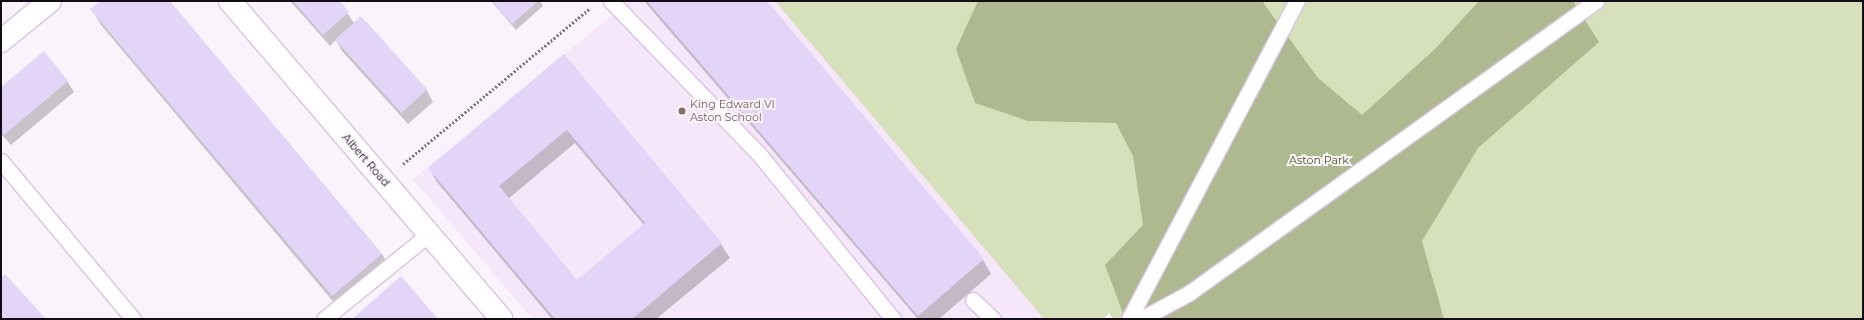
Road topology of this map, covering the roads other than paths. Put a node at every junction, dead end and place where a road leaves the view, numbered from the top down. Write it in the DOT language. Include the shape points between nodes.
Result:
graph roads {
  1 [pos="50,1"];
  2 [pos="230,1"];
  3 [pos="611,1"];
  4 [pos="1297,1"];
  5 [pos="1596,1"];
  6 [pos="1,41"];
  7 [pos="1,161"];
  8 [pos="428,234"];
  9 [pos="973,300"];
  10 [pos="133,319"];
  11 [pos="324,319"];
  12 [pos="502,319"];
  13 [pos="893,319"];
  14 [pos="993,319"];
  15 [pos="1129,319"];
  16 [pos="1141,319"];
  1 -- 6 [label="street"];
  2 -- 8 [label="street, Albert Road"];
  3 -- 13 [label="lane" via="759,154"];
  4 -- 15 [label="lane"];
  5 -- 16 [label="lane" via="1189,293"];
  7 -- 10 [label="lane"];
  8 -- 11 [label="lane"];
  8 -- 12 [label="street, Albert Road"];
  9 -- 14 [label="lane"];
}
